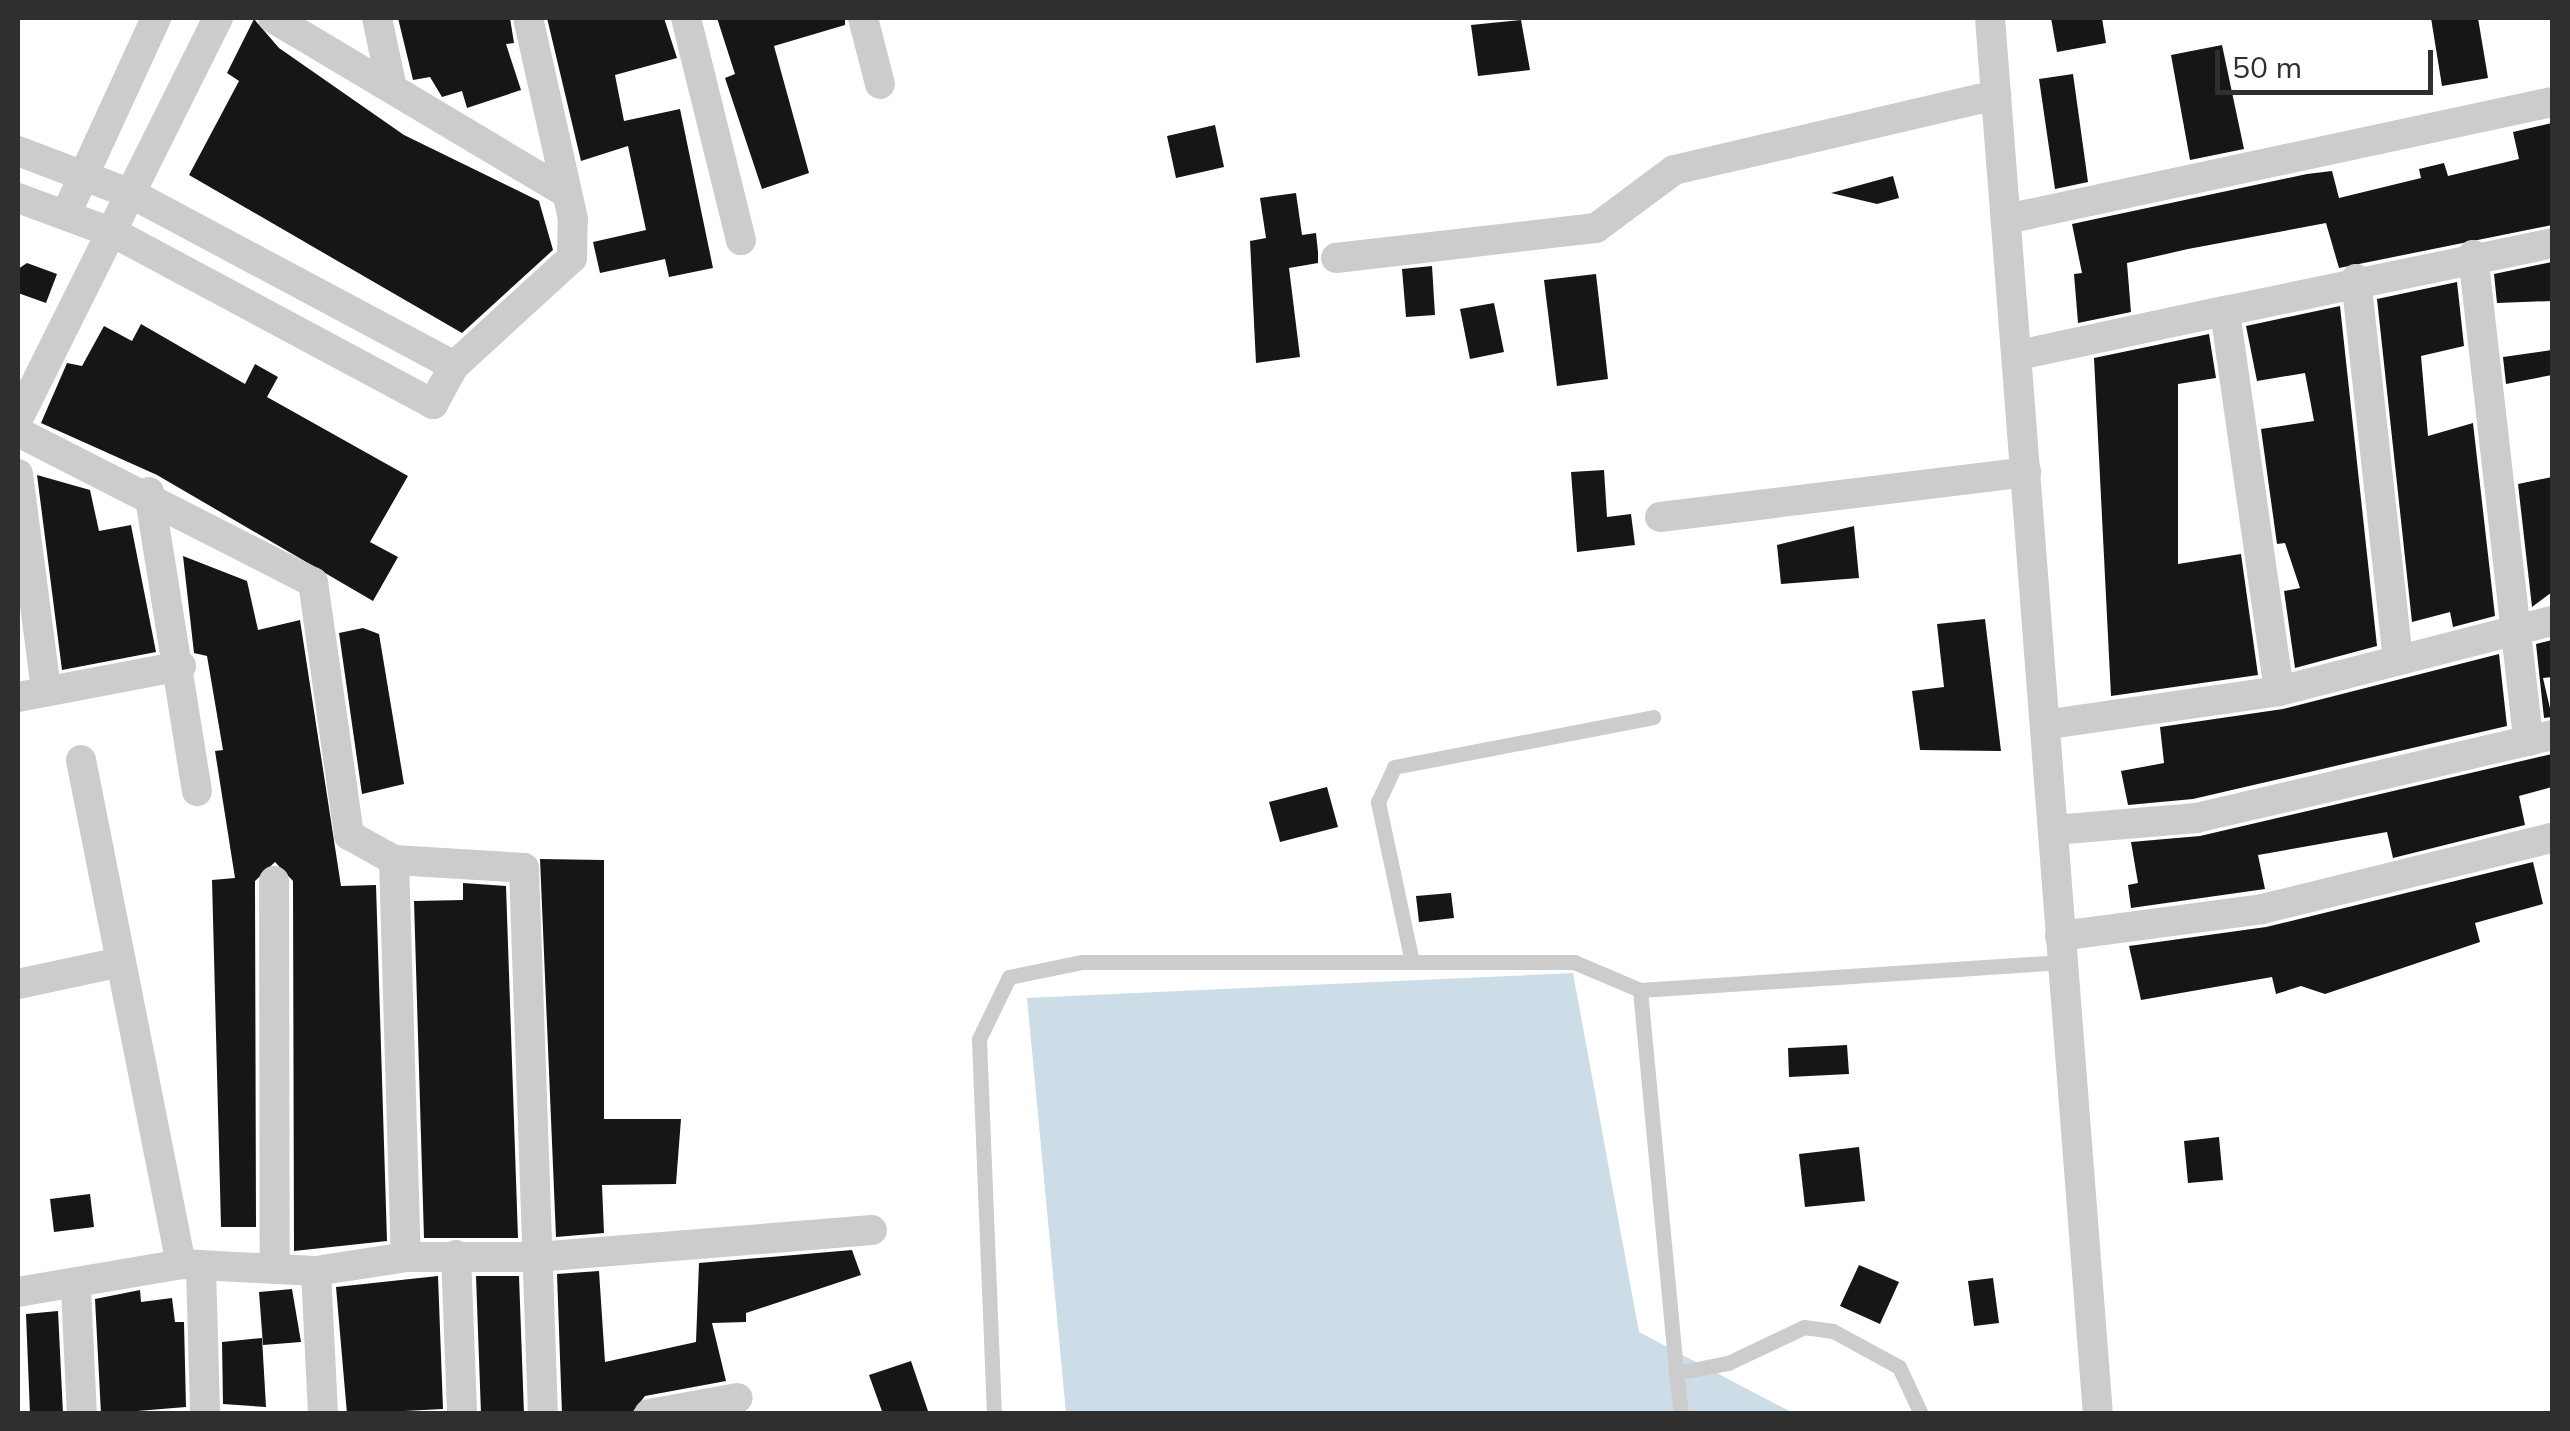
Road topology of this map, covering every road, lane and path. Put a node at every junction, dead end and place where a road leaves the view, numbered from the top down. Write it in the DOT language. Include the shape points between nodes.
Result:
graph roads {
  1 [pos="156,18"];
  2 [pos="218,18"];
  3 [pos="273,18"];
  4 [pos="377,18"];
  5 [pos="528,18"];
  6 [pos="686,18"];
  7 [pos="863,18"];
  8 [pos="1990,18"];
  9 [pos="391,84"];
  10 [pos="880,84"];
  11 [pos="1996,95"];
  12 [pos="2552,102"];
  13 [pos="18,151"];
  14 [pos="86,172"];
  15 [pos="566,192"];
  16 [pos="134,195"];
  17 [pos="18,198"];
  18 [pos="66,214"];
  19 [pos="2012,218"];
  20 [pos="116,234"];
  21 [pos="741,240"];
  22 [pos="2552,242"];
  23 [pos="2473,255"];
  24 [pos="1336,258"];
  25 [pos="2356,280"];
  26 [pos="2225,310"];
  27 [pos="2019,355"];
  28 [pos="454,366"];
  29 [pos="18,419"];
  30 [pos="18,432"];
  31 [pos="2026,472"];
  32 [pos="18,474"];
  33 [pos="150,492"];
  34 [pos="1660,517"];
  35 [pos="2552,621"];
  36 [pos="2516,629"];
  37 [pos="2397,653"];
  38 [pos="181,666"];
  39 [pos="2279,691"];
  40 [pos="32,694"];
  41 [pos="1653,717"];
  42 [pos="2050,724"];
  43 [pos="2540,738"];
  44 [pos="81,760"];
  45 [pos="197,790"];
  46 [pos="2054,830"];
  47 [pos="2552,838"];
  48 [pos="394,860"];
  49 [pos="274,881"];
  50 [pos="2062,949"];
  51 [pos="121,962"];
  52 [pos="1412,962"];
  53 [pos="18,984"];
  54 [pos="1640,990"];
  55 [pos="872,1230"];
  56 [pos="456,1255"];
  57 [pos="406,1257"];
  58 [pos="537,1257"];
  59 [pos="191,1266"];
  60 [pos="275,1269"];
  61 [pos="316,1272"];
  62 [pos="76,1289"];
  63 [pos="18,1292"];
  64 [pos="1676,1373"];
  65 [pos="738,1398"];
  66 [pos="82,1414"];
  67 [pos="206,1414"];
  68 [pos="324,1414"];
  69 [pos="462,1414"];
  70 [pos="543,1414"];
  71 [pos="649,1414"];
  72 [pos="994,1414"];
  73 [pos="1681,1414"];
  74 [pos="1921,1414"];
  75 [pos="2098,1414"];
  1 -- 14 [label="street"];
  2 -- 16 [label="street"];
  3 -- 9 [label="street"];
  4 -- 9 [label="street"];
  5 -- 15 [label="street"];
  6 -- 21 [label="street"];
  7 -- 10 [label="street"];
  8 -- 11 [label="street"];
  9 -- 15 [label="street"];
  11 -- 19 [label="street"];
  11 -- 24 [label="street" via="1674,170 1596,228"];
  12 -- 19 [label="street"];
  13 -- 14 [label="street"];
  14 -- 16 [label="street"];
  14 -- 18 [label="street"];
  15 -- 28 [label="street" via="572,258"];
  16 -- 20 [label="street"];
  16 -- 28 [label="street"];
  17 -- 18 [label="street"];
  18 -- 20 [label="street"];
  19 -- 27 [label="street"];
  20 -- 28 [label="street" via="433,404"];
  20 -- 29 [label="street"];
  22 -- 23 [label="street"];
  23 -- 25 [label="street"];
  23 -- 36 [label="street"];
  25 -- 26 [label="street"];
  25 -- 37 [label="street"];
  26 -- 27 [label="street"];
  26 -- 39 [label="street"];
  27 -- 31 [label="street"];
  30 -- 33 [label="street"];
  31 -- 34 [label="street"];
  31 -- 42 [label="street"];
  32 -- 40 [label="street"];
  33 -- 38 [label="street"];
  33 -- 48 [label="street" via="313,582 350,835"];
  35 -- 36 [label="street"];
  36 -- 37 [label="street"];
  36 -- 43 [label="street"];
  37 -- 39 [label="street"];
  38 -- 40 [label="street"];
  38 -- 45 [label="street"];
  39 -- 42 [label="street"];
  41 -- 52 [label="lane" via="1394,767 1378,802"];
  42 -- 46 [label="street"];
  43 -- 46 [label="street" via="2196,818"];
  44 -- 51 [label="street"];
  46 -- 50 [label="street"];
  47 -- 50 [label="street"];
  48 -- 57 [label="street"];
  48 -- 58 [label="street" via="524,868"];
  49 -- 60 [label="street"];
  50 -- 54 [label="lane"];
  50 -- 75 [label="street"];
  51 -- 53 [label="street"];
  51 -- 59 [label="street"];
  52 -- 54 [label="lane" via="1574,962"];
  52 -- 72 [label="lane" via="1082,962 1009,977 979,1039"];
  54 -- 64 [label="lane"];
  55 -- 58 [label="street"];
  56 -- 57 [label="street"];
  56 -- 58 [label="street"];
  56 -- 69 [label="street"];
  57 -- 61 [label="street"];
  58 -- 70 [label="street"];
  59 -- 60 [label="street"];
  59 -- 62 [label="street"];
  59 -- 67 [label="street"];
  60 -- 61 [label="street"];
  61 -- 68 [label="street"];
  62 -- 63 [label="street"];
  62 -- 66 [label="street"];
  64 -- 73 [label="lane"];
  64 -- 74 [label="lane" via="1728,1363 1804,1326 1833,1330 1899,1367"];
  65 -- 71 [label="street"];
}
